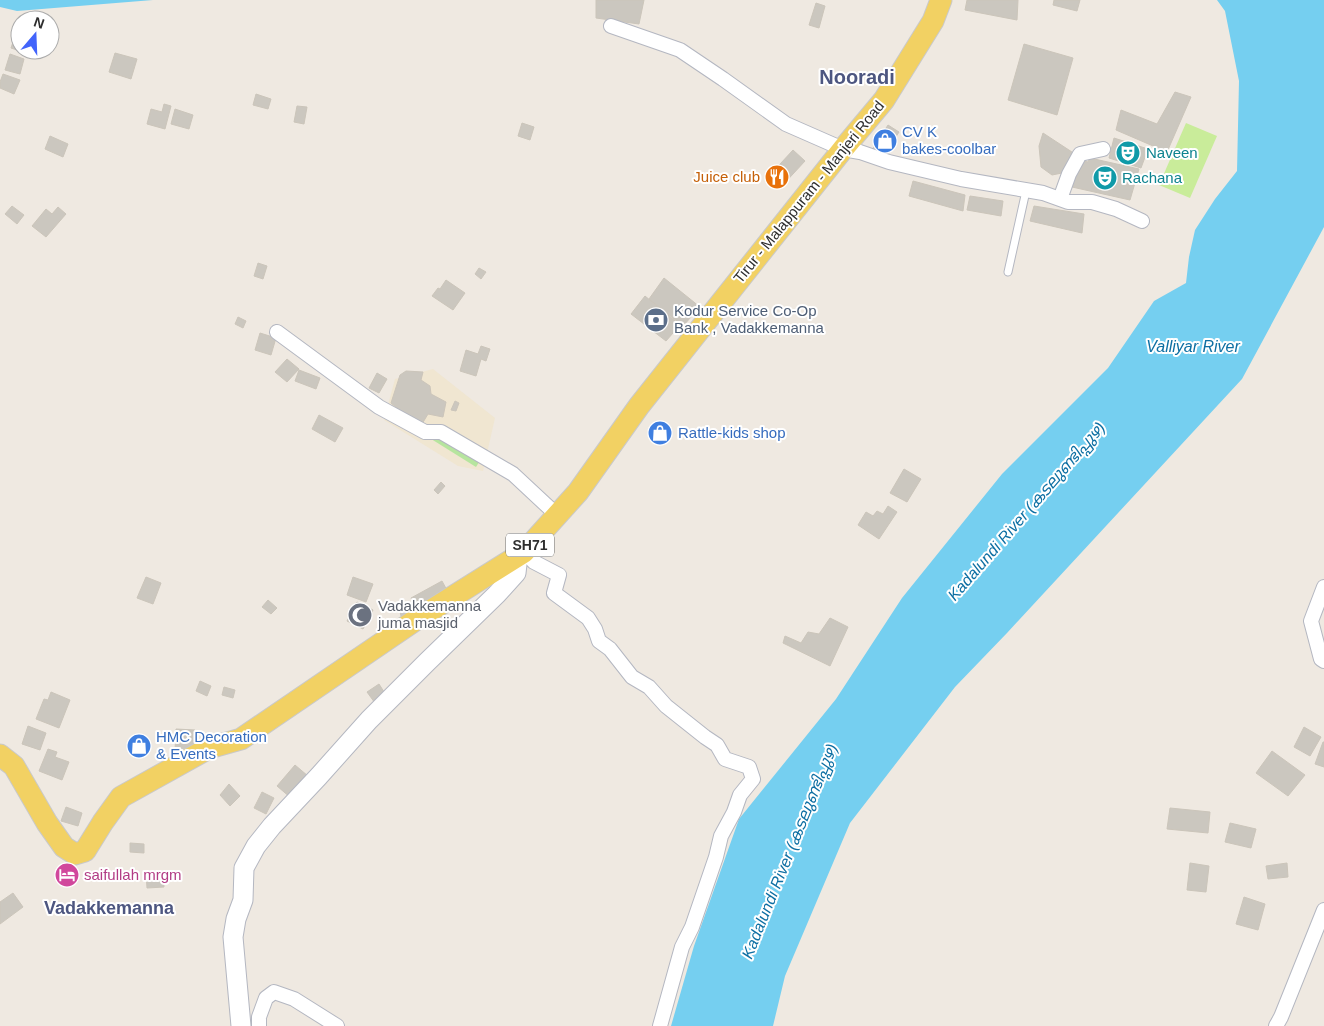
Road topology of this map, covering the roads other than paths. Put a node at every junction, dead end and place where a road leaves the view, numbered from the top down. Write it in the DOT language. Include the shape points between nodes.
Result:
graph roads {
  1 [pos="941,0"];
  2 [pos="611,26"];
  3 [pos="843,149"];
  4 [pos="1103,149"];
  5 [pos="1026,191"];
  6 [pos="1060,199"];
  7 [pos="1142,221"];
  8 [pos="1008,272"];
  9 [pos="277,332"];
  10 [pos="557,515"];
  11 [pos="521,554"];
  12 [pos="1324,587"];
  13 [pos="1324,661"];
  14 [pos="0,754"];
  15 [pos="1324,910"];
  16 [pos="241,1026"];
  17 [pos="259,1026"];
  18 [pos="337,1026"];
  19 [pos="660,1026"];
  20 [pos="1276,1026"];
  1 -- 3 [label="main road, Tirur - Malappuram - Manjeri Road / SH71" via="933,21 884,100"];
  2 -- 3 [label="street" via="680,50 786,124"];
  3 -- 5 [label="street" via="961,179"];
  3 -- 10 [label="main road, Tirur - Malappuram - Manjeri Road / SH71" via="639,406 578,492"];
  4 -- 6 [label="street" via="1080,154"];
  5 -- 6 [label="street"];
  5 -- 8 [label="lane"];
  6 -- 7 [label="street" via="1116,208"];
  9 -- 10 [label="street" via="380,407 425,432 441,432 513,474"];
  10 -- 11 [label="main road, Tirur - Malappuram - Manjeri Road / SH71"];
  11 -- 14 [label="main road, Tirur - Malappuram - Manjeri Road / SH71" via="414,620 241,739 209,748 121,797 85,851 75,854 64,847 14,766"];
  11 -- 16 [label="main road" via="516,573 497,594 369,720 256,846 244,868 243,900 233,937"];
  11 -- 19 [label="street" via="559,575 554,593 588,618 599,641 610,649 632,677 717,745 725,760 749,767 752,779 740,795 721,836 692,927 682,947"];
  12 -- 13 [label="street" via="1311,621"];
  15 -- 20 [label="street"];
  17 -- 18 [label="street" via="266,998 274,992 294,999"];
}
